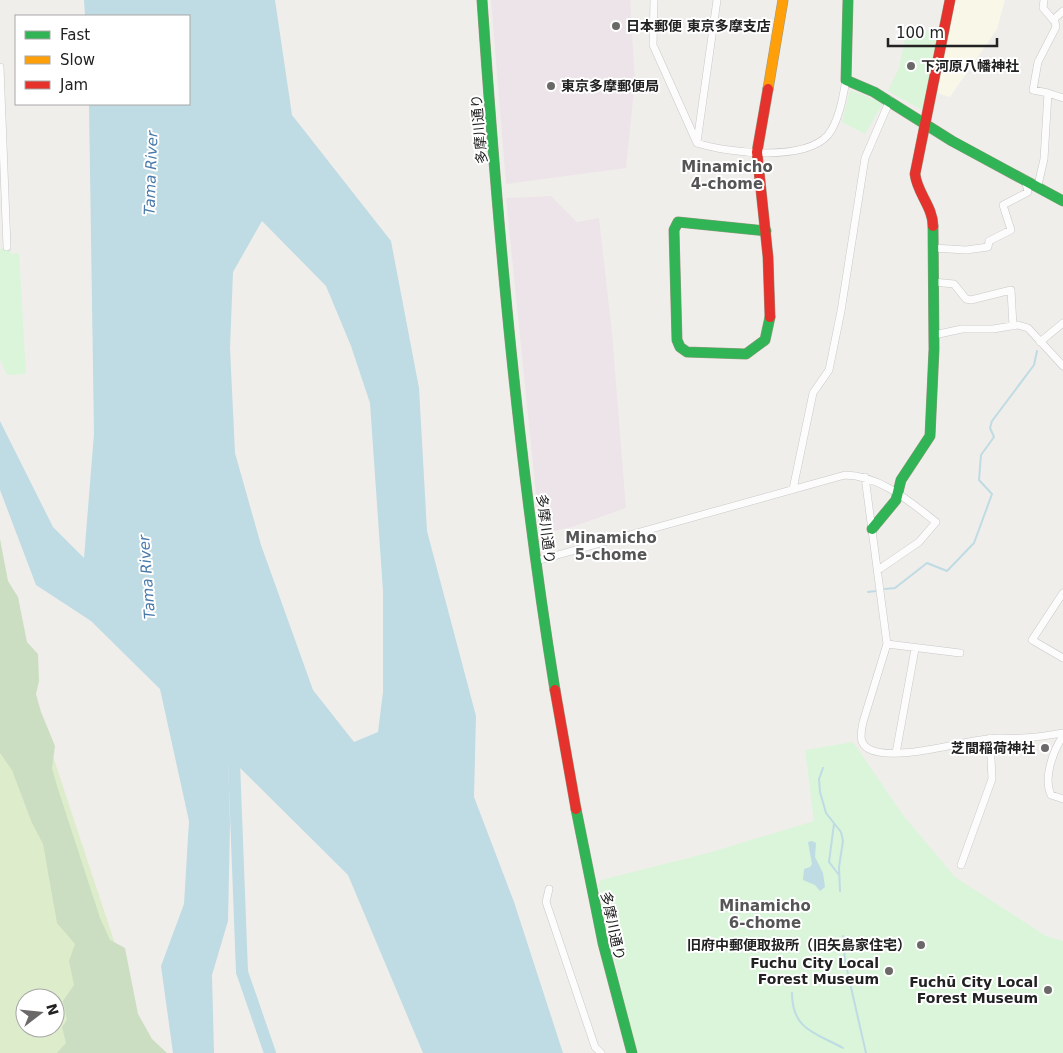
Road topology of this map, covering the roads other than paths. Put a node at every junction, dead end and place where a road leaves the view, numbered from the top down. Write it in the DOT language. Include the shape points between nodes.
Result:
graph roads {
  1 [pos="482,0"];
  2 [pos="654,0"];
  3 [pos="717,0"];
  4 [pos="783,0"];
  5 [pos="848,0"];
  6 [pos="950,0"];
  7 [pos="1044,0"];
  8 [pos="1063,11"];
  9 [pos="1053,20"];
  10 [pos="0,67"];
  11 [pos="846,80"];
  12 [pos="1048,93"];
  13 [pos="1063,98"];
  14 [pos="890,100"];
  15 [pos="924,123"];
  16 [pos="697,143"];
  17 [pos="758,152"];
  18 [pos="1025,178"];
  19 [pos="1038,185"];
  20 [pos="1063,201"];
  21 [pos="766,231"];
  22 [pos="7,247"];
  23 [pos="933,248"];
  24 [pos="933,282"];
  25 [pos="1063,323"];
  26 [pos="1013,326"];
  27 [pos="934,335"];
  28 [pos="1040,342"];
  29 [pos="1063,366"];
  30 [pos="865,477"];
  31 [pos="793,489"];
  32 [pos="897,494"];
  33 [pos="872,529"];
  34 [pos="536,561"];
  35 [pos="878,570"];
  36 [pos="1063,593"];
  37 [pos="887,644"];
  38 [pos="915,649"];
  39 [pos="960,653"];
  40 [pos="1063,658"];
  41 [pos="1063,734"];
  42 [pos="990,738"];
  43 [pos="896,753"];
  44 [pos="1063,799"];
  45 [pos="961,865"];
  46 [pos="550,889"];
  47 [pos="601,1053"];
  48 [pos="632,1053"];
  1 -- 34 [label="street, 多摩川通り" via="514,372"];
  2 -- 16 [label="street" via="654,45"];
  3 -- 16 [label="street"];
  4 -- 17 [label="street"];
  5 -- 11 [label="street"];
  6 -- 15 [label="street"];
  7 -- 9 [label="street" via="1043,8"];
  8 -- 9 [label="street"];
  9 -- 12 [label="street" via="1056,27 1038,62 1032,90"];
  10 -- 22 [label="street"];
  11 -- 14 [label="street"];
  11 -- 17 [label="street" via="836,119 826,137 807,147"];
  12 -- 13 [label="street"];
  12 -- 19 [label="street" via="1044,159"];
  14 -- 15 [label="street"];
  14 -- 31 [label="street" via="865,158 842,311 828,370 813,393"];
  15 -- 18 [label="street"];
  15 -- 23 [label="street" via="915,180 932,215"];
  16 -- 17 [label="street"];
  17 -- 21 [label="street"];
  18 -- 19 [label="street"];
  18 -- 23 [label="street" via="1028,192 1003,205 1011,230 989,241 988,247 966,250"];
  19 -- 20 [label="street"];
  21 -- 21 [label="street" via="678,222 674,230 677,340 680,348 687,352 746,354 766,339 769,326"];
  23 -- 24 [label="street"];
  24 -- 26 [label="street" via="954,284 966,299 971,300 1011,290"];
  24 -- 27 [label="street"];
  25 -- 28 [label="street"];
  26 -- 27 [label="street" via="993,330 962,329"];
  26 -- 28 [label="street" via="1028,328"];
  27 -- 32 [label="street" via="930,436 901,480"];
  28 -- 29 [label="street"];
  30 -- 31 [label="street" via="845,475"];
  30 -- 32 [label="street"];
  30 -- 33 [label="street"];
  31 -- 34 [label="street"];
  32 -- 33 [label="street" via="886,514"];
  32 -- 35 [label="street" via="936,522 919,542"];
  33 -- 35 [label="street"];
  34 -- 48 [label="street, 多摩川通り" via="571,790 599,930"];
  35 -- 37 [label="street"];
  36 -- 40 [label="street" via="1032,640"];
  37 -- 38 [label="street"];
  37 -- 43 [label="street" via="863,722 861,739 874,751"];
  38 -- 39 [label="street"];
  38 -- 43 [label="street"];
  41 -- 42 [label="street"];
  41 -- 44 [label="street" via="1047,782 1051,795"];
  42 -- 43 [label="street"];
  42 -- 45 [label="street" via="992,779"];
  46 -- 47 [label="street" via="546,902 595,1047"];
}
